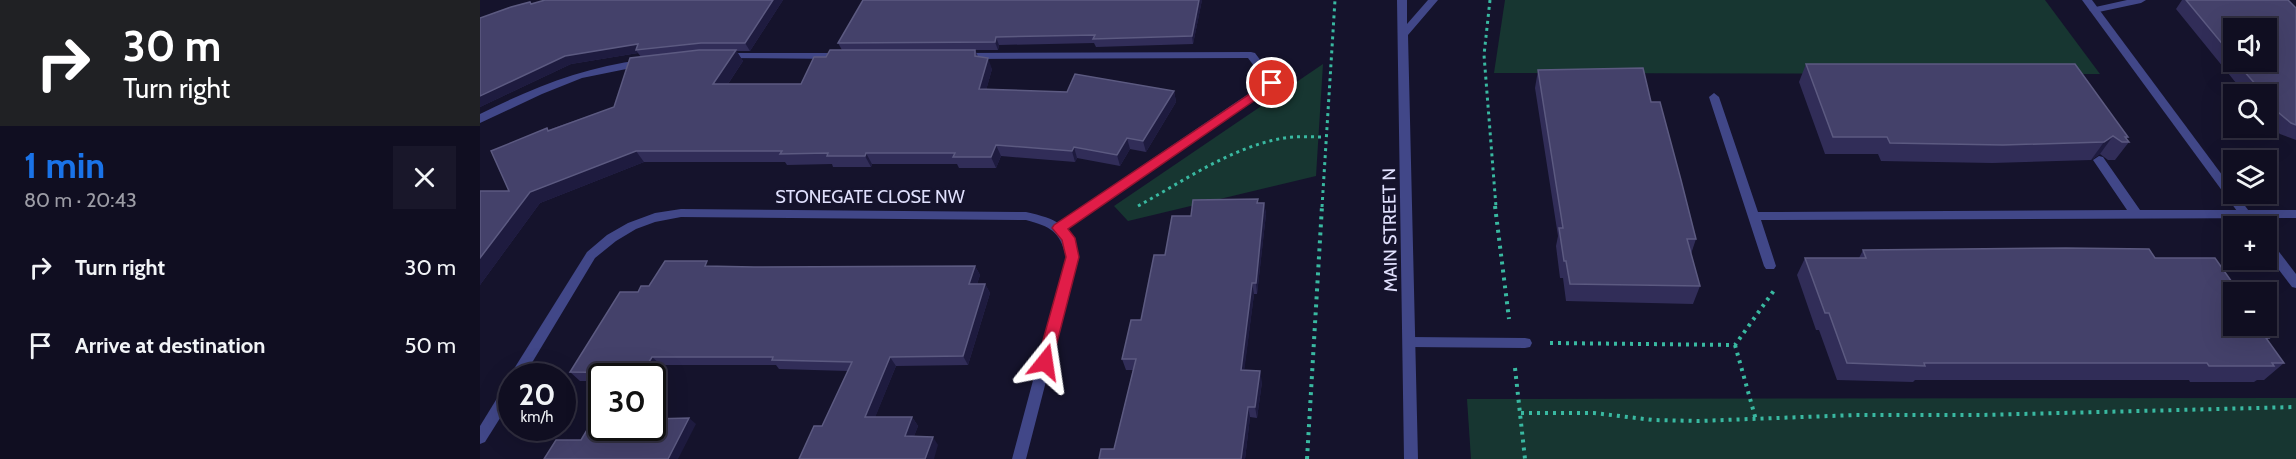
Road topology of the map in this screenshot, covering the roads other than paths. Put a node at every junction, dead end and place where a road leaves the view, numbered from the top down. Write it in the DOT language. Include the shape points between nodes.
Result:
graph roads {
  1 [pos="1402,0"];
  2 [pos="1433,0"];
  3 [pos="2087,0"];
  4 [pos="2141,0"];
  5 [pos="2094,10"];
  6 [pos="1405,33"];
  7 [pos="718,56"];
  8 [pos="860,56"];
  9 [pos="955,56"];
  10 [pos="659,61"];
  11 [pos="1714,97"];
  12 [pos="480,119"];
  13 [pos="2099,160"];
  14 [pos="2136,214"];
  15 [pos="2245,214"];
  16 [pos="2296,214"];
  17 [pos="1753,216"];
  18 [pos="1058,228"];
  19 [pos="2277,258"];
  20 [pos="1770,266"];
  21 [pos="2296,283"];
  22 [pos="1410,342"];
  23 [pos="1518,343"];
  24 [pos="525,363"];
  25 [pos="498,409"];
  26 [pos="480,438"];
  27 [pos="1019,459"];
  28 [pos="1412,459"];
  1 -- 6 [label="street, MAIN STREET N"];
  2 -- 6 [label="street"];
  3 -- 5 [label="street"];
  4 -- 5 [label="street"];
  5 -- 15 [label="street"];
  6 -- 22 [label="street, MAIN STREET N"];
  7 -- 8 [label="street"];
  9 -- 18 [label="street" via="1251,55 1272,83"];
  10 -- 12 [label="street" via="574,77"];
  11 -- 17 [label="street"];
  13 -- 14 [label="street"];
  14 -- 15 [label="street"];
  14 -- 17 [label="street"];
  15 -- 16 [label="street"];
  17 -- 20 [label="street"];
  18 -- 24 [label="street, STONEGATE CLOSE NW" via="1026,216 681,213 653,217 608,239 591,255"];
  18 -- 27 [label="street" via="1069,238 1072,257"];
  19 -- 21 [label="street"];
  22 -- 23 [label="street"];
  22 -- 28 [label="street, MAIN STREET N"];
  25 -- 26 [label="street"];
}
